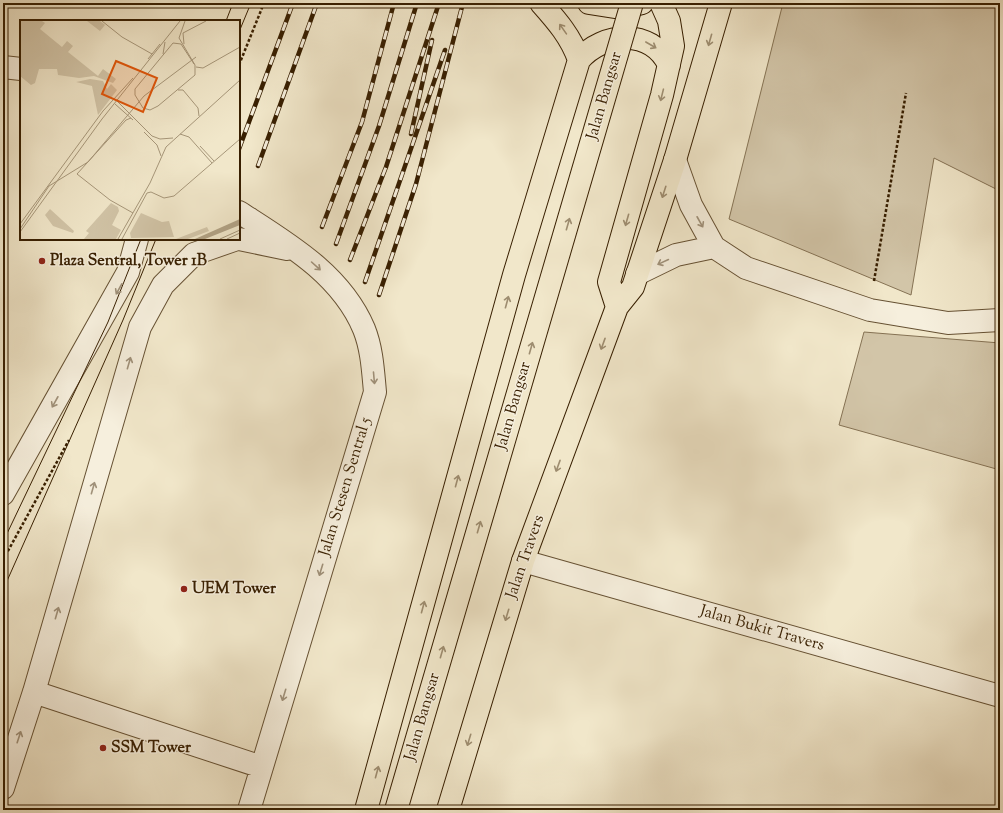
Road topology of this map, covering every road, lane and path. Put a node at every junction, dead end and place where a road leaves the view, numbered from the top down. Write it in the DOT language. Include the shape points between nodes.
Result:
graph roads {
  1 [pos="264,3"];
  2 [pos="541,3"];
  3 [pos="589,3"];
  4 [pos="632,3"];
  5 [pos="642,3"];
  6 [pos="661,3"];
  7 [pos="721,3"];
  8 [pos="579,60"];
  9 [pos="240,63"];
  10 [pos="669,65"];
  11 [pos="3,66"];
  12 [pos="20,68"];
  13 [pos="906,92"];
  14 [pos="675,160"];
  15 [pos="240,213"];
  16 [pos="240,239"];
  17 [pos="136,240"];
  18 [pos="235,240"];
  19 [pos="714,247"];
  20 [pos="299,251"];
  21 [pos="637,274"];
  22 [pos="617,307"];
  23 [pos="870,310"];
  24 [pos="1000,320"];
  25 [pos="3,494"];
  26 [pos="523,561"];
  27 [pos="34,692"];
  28 [pos="1000,696"];
  29 [pos="262,767"];
  30 [pos="3,788"];
  31 [pos="249,810"];
  32 [pos="366,810"];
  33 [pos="396,810"];
  34 [pos="448,810"];
  1 -- 9 [label="path"];
  8 -- 2 [label="main road, one-way" via="563,28"];
  3 -- 5 [label="main road" via="620,8"];
  33 -- 4 [label="main road, Jalan Bangsar, one-way, bridge"];
  6 -- 10 [label="main road" via="669,22 673,46"];
  7 -- 14 [label="main road, one-way"];
  8 -- 10 [label="main road, one-way" via="587,51 604,44 634,38 655,46"];
  32 -- 8 [label="main road, one-way" via="514,275"];
  10 -- 22 [label="main road, one-way" via="610,282"];
  11 -- 12 [label="street"];
  13 -- 23 [label="path"];
  14 -- 19 [label="street, one-way" via="691,205"];
  14 -- 21 [label="main road, one-way"];
  15 -- 20 [label="street, Jalan Stesen Sentral 5"];
  16 -- 20 [label="street"];
  17 -- 25 [label="street, one-way" via="128,272"];
  27 -- 18 [label="street, one-way" via="140,327 163,285 194,254"];
  19 -- 21 [label="street, one-way" via="676,255"];
  19 -- 23 [label="street" via="746,268"];
  20 -- 29 [label="street, Jalan Stesen Sentral 5, one-way" via="349,300 364,330 372,359 375,392"];
  21 -- 22 [label="main road" via="633,288"];
  22 -- 26 [label="main road, Jalan Travers, one-way"];
  23 -- 24 [label="street" via="948,323"];
  26 -- 28 [label="street, Jalan Bukit Travers"];
  26 -- 34 [label="main road, Jalan Travers, one-way"];
  27 -- 29 [label="street"];
  30 -- 27 [label="street, one-way"];
  29 -- 31 [label="street, Jalan Stesen Sentral 5"];
}
